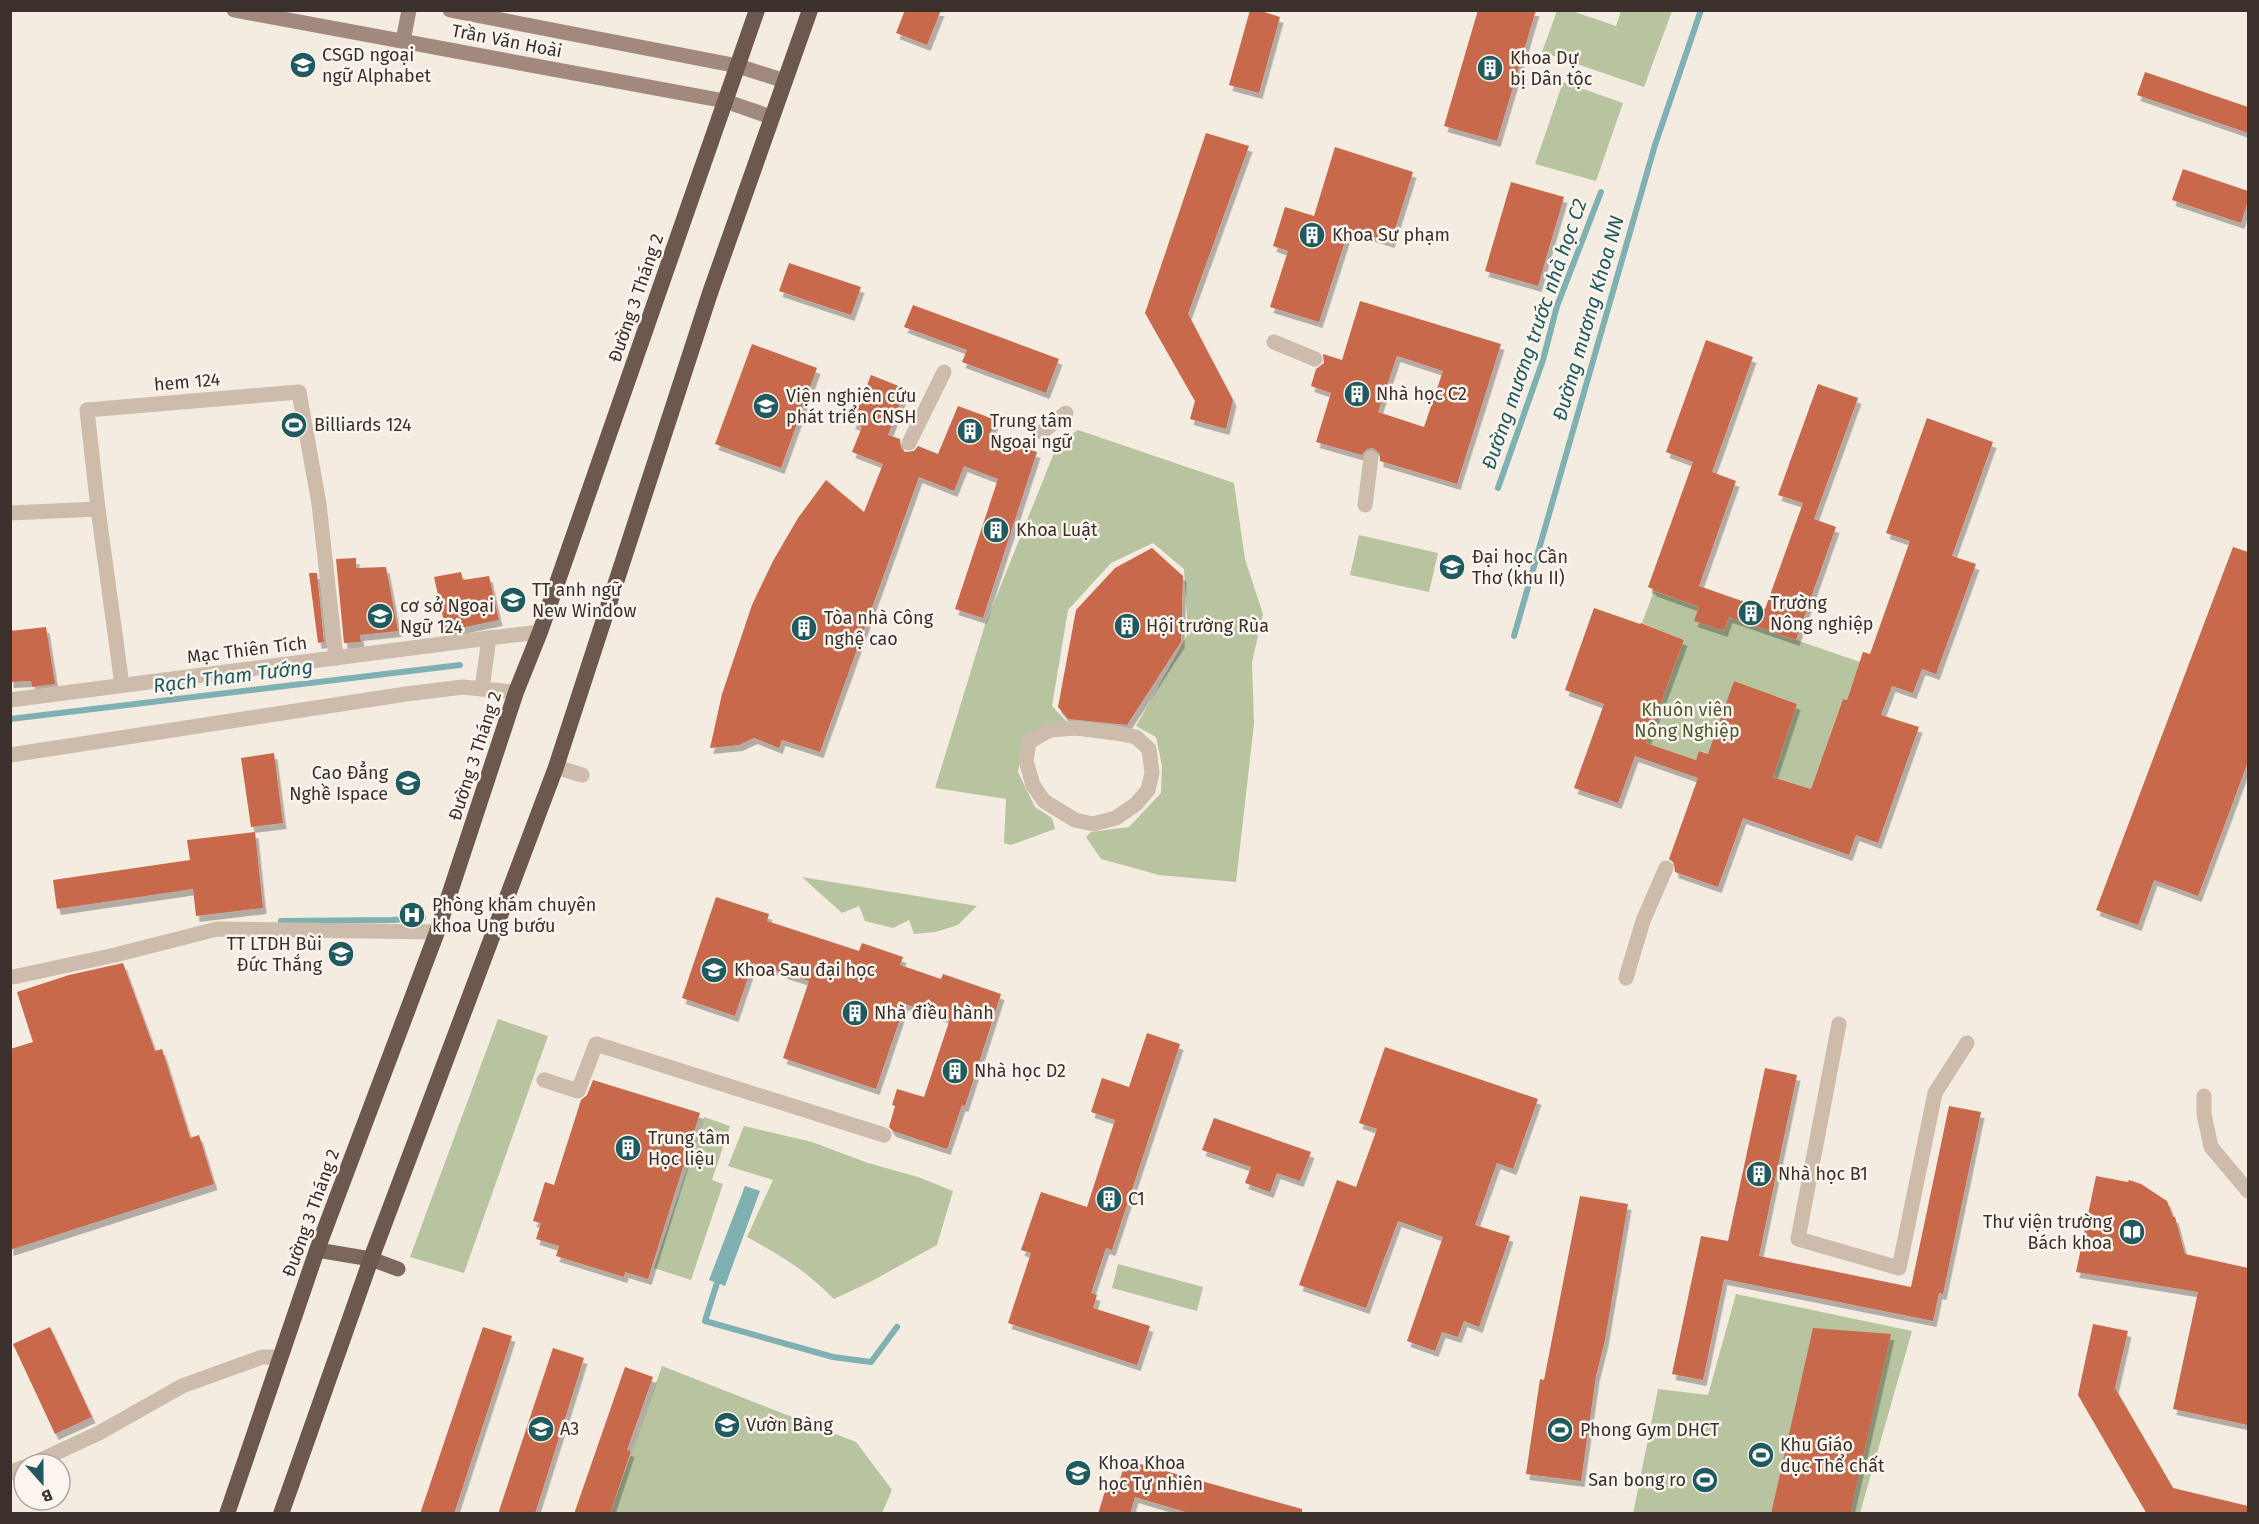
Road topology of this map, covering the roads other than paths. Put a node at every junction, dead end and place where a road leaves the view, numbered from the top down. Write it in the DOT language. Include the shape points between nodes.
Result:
graph roads {
  1 [pos="234,10"];
  2 [pos="409,10"];
  3 [pos="450,10"];
  4 [pos="757,10"];
  5 [pos="810,10"];
  6 [pos="403,42"];
  7 [pos="738,66"];
  8 [pos="785,81"];
  9 [pos="725,101"];
  10 [pos="771,117"];
  11 [pos="1274,342"];
  12 [pos="1315,359"];
  13 [pos="944,372"];
  14 [pos="1066,413"];
  15 [pos="1042,432"];
  16 [pos="909,443"];
  17 [pos="1371,458"];
  18 [pos="1365,505"];
  19 [pos="98,509"];
  20 [pos="10,513"];
  21 [pos="540,632"];
  22 [pos="489,638"];
  23 [pos="336,658"];
  24 [pos="122,685"];
  25 [pos="482,689"];
  26 [pos="516,692"];
  27 [pos="10,700"];
  28 [pos="1116,732"];
  29 [pos="10,755"];
  30 [pos="556,767"];
  31 [pos="582,775"];
  32 [pos="1666,868"];
  33 [pos="437,932"];
  34 [pos="13,977"];
  35 [pos="1626,978"];
  36 [pos="1839,1024"];
  37 [pos="1967,1042"];
  38 [pos="544,1080"];
  39 [pos="2204,1096"];
  40 [pos="884,1135"];
  41 [pos="2248,1191"];
  42 [pos="317,1250"];
  43 [pos="371,1259"];
  44 [pos="398,1269"];
  45 [pos="280,1357"];
  46 [pos="58,1452"];
  47 [pos="227,1514"];
  48 [pos="281,1514"];
  1 -- 6 [label="main road, Trần Văn Hoài"];
  2 -- 6 [label="main road"];
  3 -- 7 [label="main road, Trần Văn Hoài"];
  4 -- 7 [label="highway, Đường 3 Tháng 2"];
  5 -- 8 [label="highway"];
  6 -- 9 [label="main road, Trần Văn Hoài"];
  7 -- 8 [label="main road, Trần Văn Hoài"];
  7 -- 9 [label="highway, Đường 3 Tháng 2"];
  8 -- 10 [label="highway"];
  9 -- 10 [label="main road, Trần Văn Hoài"];
  9 -- 21 [label="highway, Đường 3 Tháng 2"];
  10 -- 30 [label="highway"];
  11 -- 12 [label="street"];
  13 -- 16 [label="street"];
  14 -- 15 [label="street"];
  17 -- 18 [label="street"];
  19 -- 20 [label="street"];
  19 -- 23 [label="street, hem 124" via="87,410 299,392 319,504"];
  19 -- 24 [label="street, hem 124"];
  21 -- 22 [label="street, Mạc Thiên Tích"];
  21 -- 26 [label="highway, Đường 3 Tháng 2"];
  22 -- 23 [label="street, Mạc Thiên Tích"];
  22 -- 25 [label="street"];
  23 -- 24 [label="street, Mạc Thiên Tích"];
  24 -- 27 [label="street, Mạc Thiên Tích"];
  25 -- 26 [label="street"];
  25 -- 29 [label="street" via="462,687 406,694"];
  26 -- 33 [label="highway, Đường 3 Tháng 2"];
  28 -- 28 [label="street" via="1137,737 1149,749 1152,773 1148,790 1136,804 1116,818 1093,824 1075,820 1044,801 1033,785 1026,761 1029,742 1050,730"];
  30 -- 31 [label="street"];
  30 -- 43 [label="highway"];
  32 -- 35 [label="street" via="1642,921"];
  33 -- 34 [label="street" via="217,929"];
  33 -- 42 [label="highway, Đường 3 Tháng 2"];
  36 -- 37 [label="street" via="1798,1239 1899,1268 1935,1093"];
  38 -- 40 [label="street" via="578,1091 596,1044"];
  39 -- 41 [label="street" via="2211,1147"];
  42 -- 43 [label="main road"];
  42 -- 45 [label="highway, Đường 3 Tháng 2"];
  43 -- 44 [label="main road"];
  43 -- 48 [label="highway"];
  45 -- 46 [label="street" via="252,1359 182,1386"];
  45 -- 47 [label="highway, Đường 3 Tháng 2"];
}
